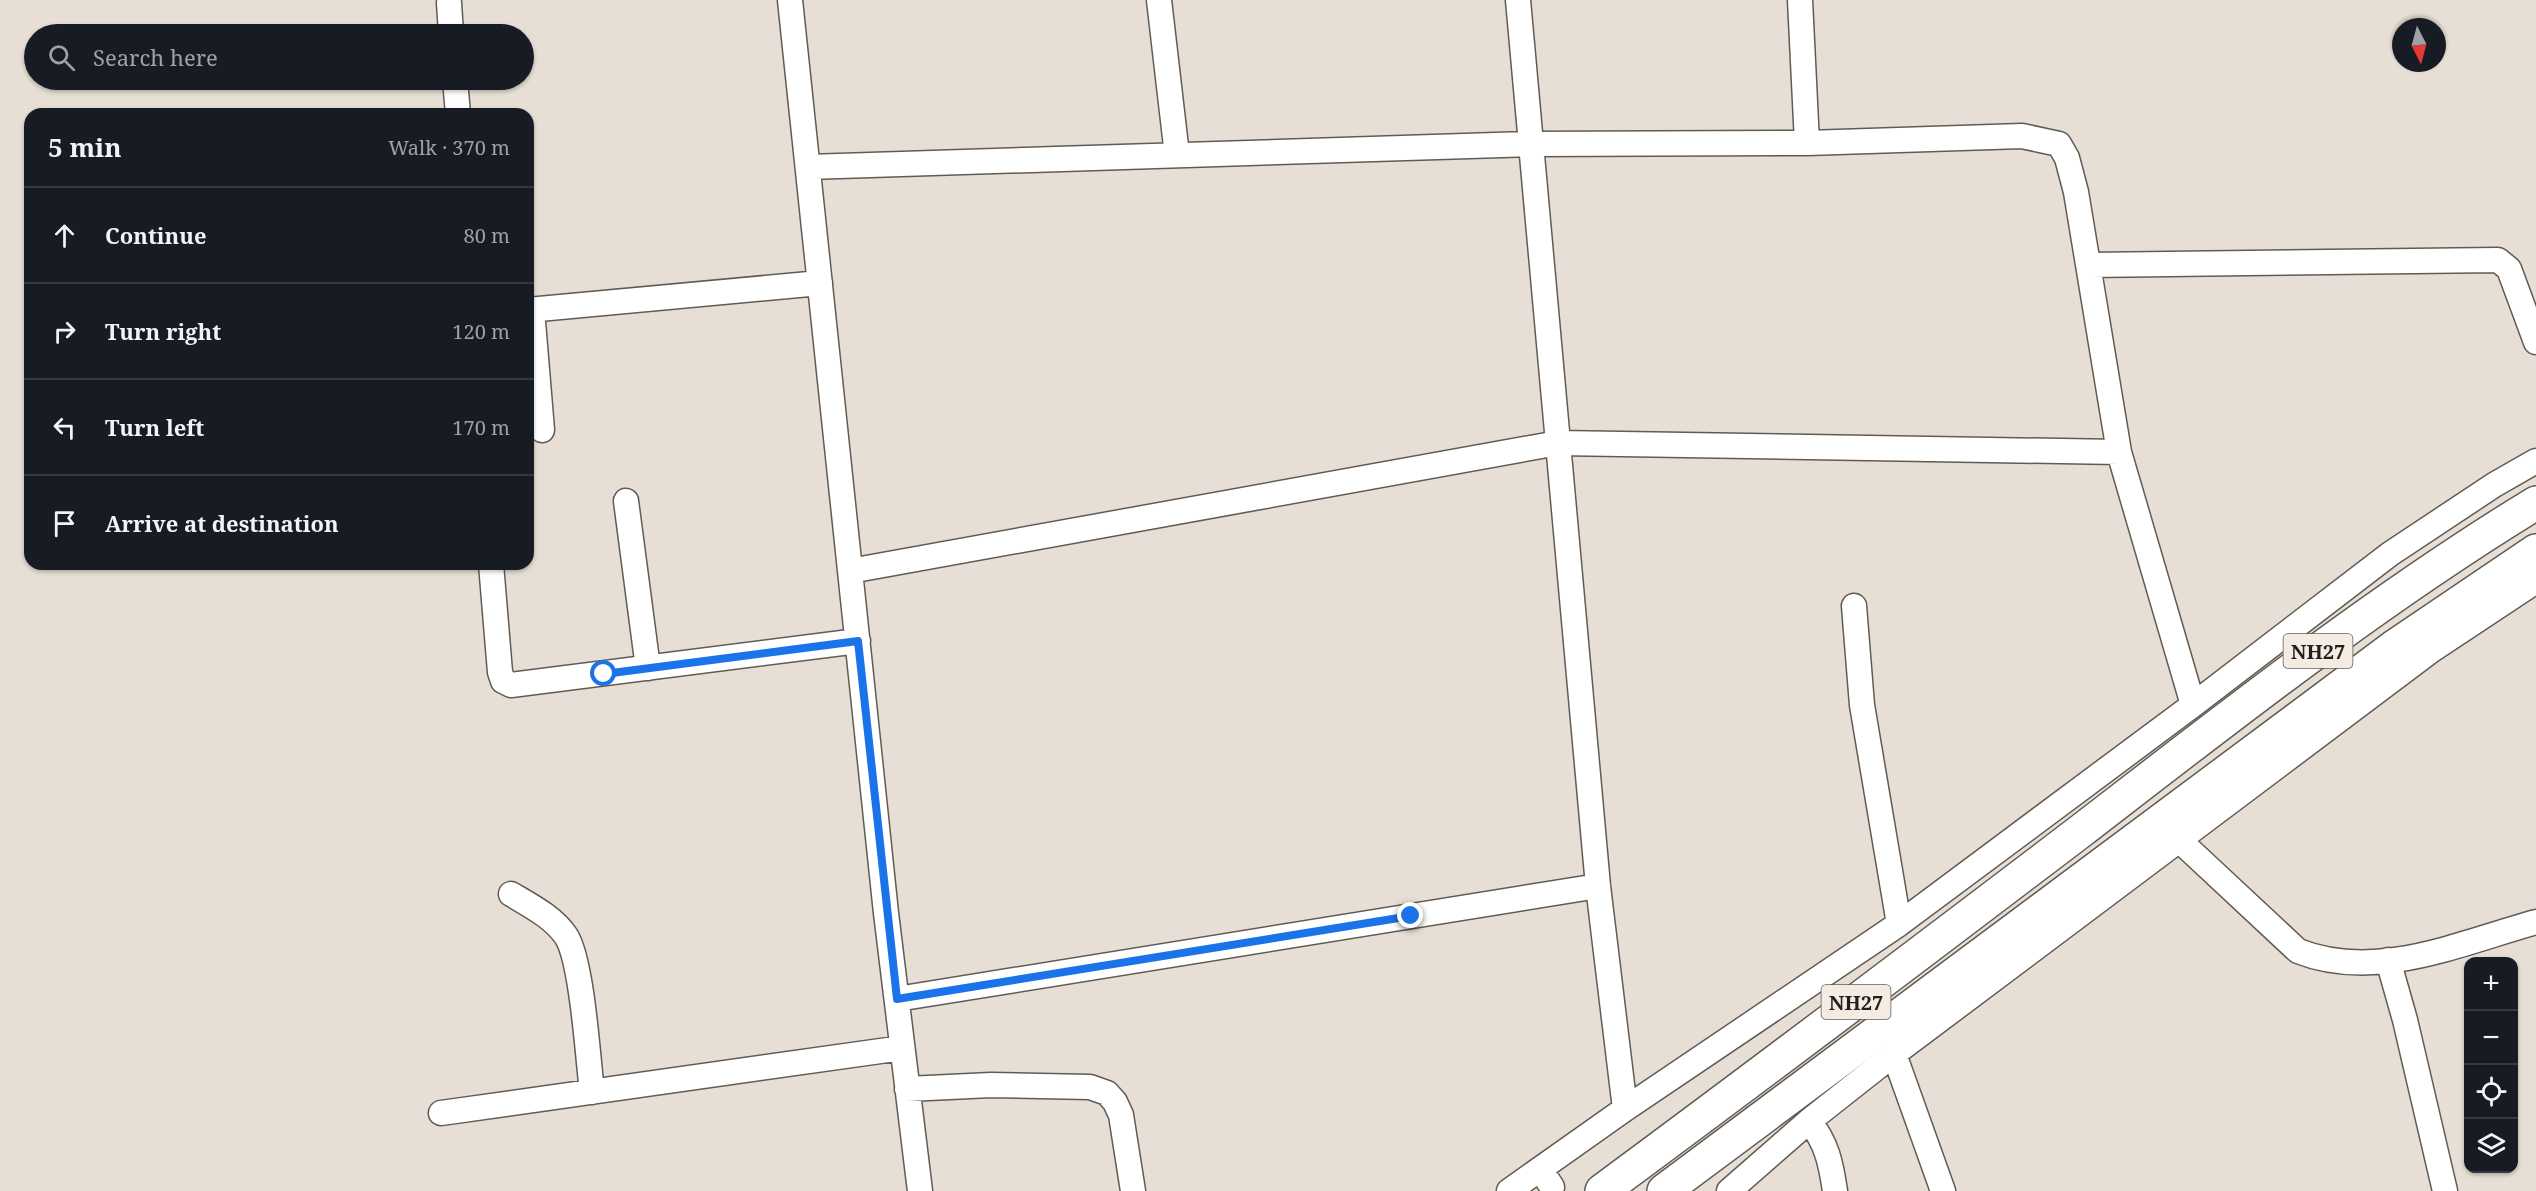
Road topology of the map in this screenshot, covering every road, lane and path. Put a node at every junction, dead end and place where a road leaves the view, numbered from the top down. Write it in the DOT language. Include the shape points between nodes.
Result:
graph roads {
  1 [pos="790,0"];
  2 [pos="1159,0"];
  3 [pos="1518,0"];
  4 [pos="1800,0"];
  5 [pos="449,3"];
  6 [pos="451,24"];
  7 [pos="456,90"];
  8 [pos="457,108"];
  9 [pos="1807,143"];
  10 [pos="1530,144"];
  11 [pos="1177,155"];
  12 [pos="808,167"];
  13 [pos="2089,265"];
  14 [pos="820,283"];
  15 [pos="534,310"];
  16 [pos="2536,342"];
  17 [pos="534,350"];
  18 [pos="542,430"];
  19 [pos="1558,443"];
  20 [pos="2120,452"];
  21 [pos="2536,461"];
  22 [pos="626,501"];
  23 [pos="2536,503"];
  24 [pos="2536,551"];
  25 [pos="492,570"];
  26 [pos="850,571"];
  27 [pos="2536,581"];
  28 [pos="1854,606"];
  29 [pos="858,641"];
  30 [pos="648,668"];
  31 [pos="2193,705"];
  32 [pos="2179,840"];
  33 [pos="1598,886"];
  34 [pos="511,894"];
  35 [pos="2536,922"];
  36 [pos="1899,924"];
  37 [pos="2388,960"];
  38 [pos="897,999"];
  39 [pos="902,1048"];
  40 [pos="1894,1054"];
  41 [pos="907,1089"];
  42 [pos="592,1092"];
  43 [pos="1625,1109"];
  44 [pos="441,1113"];
  45 [pos="1809,1121"];
  46 [pos="920,1191"];
  47 [pos="1133,1191"];
  48 [pos="1509,1191"];
  49 [pos="1602,1191"];
  50 [pos="1665,1191"];
  51 [pos="1729,1191"];
  52 [pos="1835,1191"];
  53 [pos="1943,1191"];
  54 [pos="2445,1191"];
  1 -- 12 [label="street"];
  2 -- 11 [label="street"];
  3 -- 10 [label="street"];
  4 -- 9 [label="street"];
  5 -- 6 [label="street"];
  7 -- 8 [label="street"];
  9 -- 10 [label="street"];
  9 -- 13 [label="street" via="2022,136 2059,144 2076,192"];
  10 -- 11 [label="street"];
  10 -- 19 [label="street"];
  11 -- 12 [label="street"];
  12 -- 14 [label="street"];
  13 -- 16 [label="street" via="2498,260 2509,269"];
  13 -- 20 [label="street"];
  14 -- 15 [label="street"];
  14 -- 26 [label="street"];
  17 -- 18 [label="street"];
  19 -- 20 [label="street"];
  19 -- 26 [label="street"];
  19 -- 33 [label="street"];
  20 -- 31 [label="street"];
  21 -- 31 [label="street" via="2390,554"];
  22 -- 30 [label="street"];
  23 -- 49 [label="highway, NH27" via="2467,545 2329,643"];
  24 -- 50 [label="highway, NH27" via="2394,647"];
  25 -- 30 [label="street" via="500,672 506,684"];
  26 -- 29 [label="street"];
  27 -- 32 [label="street" via="2432,650"];
  28 -- 36 [label="street" via="1862,705"];
  29 -- 30 [label="street"];
  29 -- 38 [label="street"];
  31 -- 36 [label="street"];
  32 -- 37 [label="street" via="2298,951 2333,961"];
  32 -- 40 [label="street"];
  33 -- 38 [label="street"];
  33 -- 43 [label="street"];
  34 -- 42 [label="street" via="545,915 568,938 580,989"];
  35 -- 37 [label="street" via="2430,954"];
  36 -- 43 [label="street"];
  37 -- 54 [label="street" via="2406,1020"];
  38 -- 39 [label="street"];
  39 -- 41 [label="street"];
  39 -- 42 [label="street"];
  40 -- 45 [label="street"];
  40 -- 53 [label="street"];
  41 -- 46 [label="street"];
  41 -- 47 [label="street" via="1090,1087 1107,1093 1121,1115"];
  42 -- 44 [label="street"];
  43 -- 48 [label="street" via="1546,1178"];
  45 -- 51 [label="street"];
  45 -- 52 [label="street" via="1829,1155"];
}
